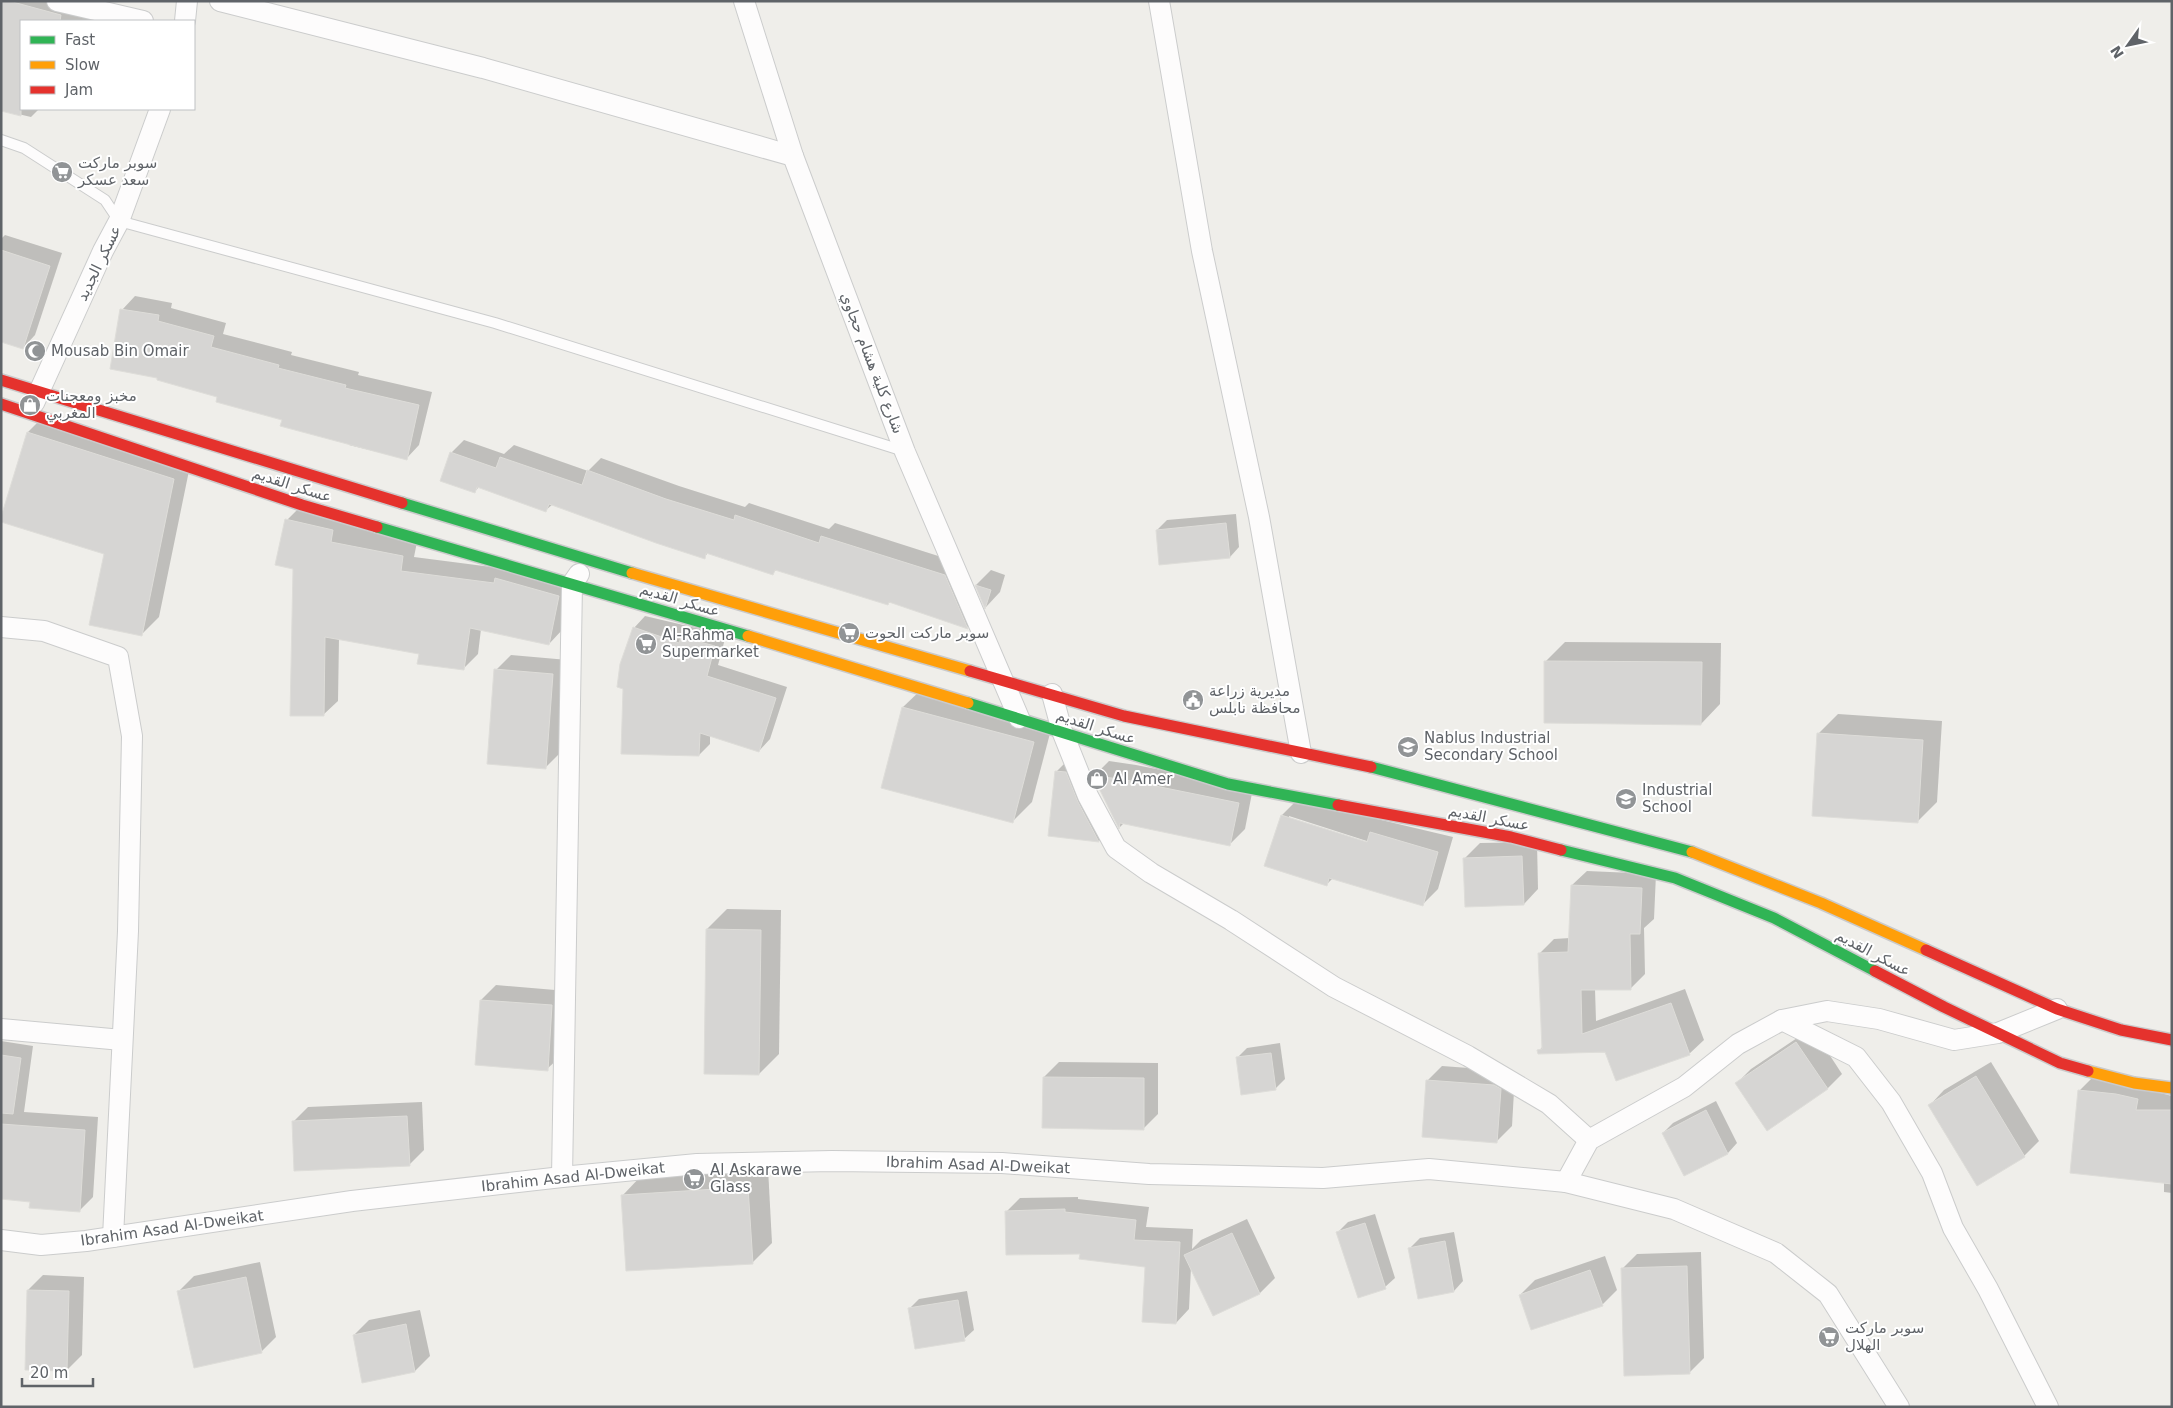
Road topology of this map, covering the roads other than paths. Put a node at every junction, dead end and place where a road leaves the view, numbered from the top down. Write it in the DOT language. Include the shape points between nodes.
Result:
graph roads {
  1 [pos="57,1"];
  2 [pos="187,1"];
  3 [pos="220,1"];
  4 [pos="744,1"];
  5 [pos="1158,1"];
  6 [pos="139,20"];
  7 [pos="185,20"];
  8 [pos="160,110"];
  9 [pos="1,140"];
  10 [pos="793,156"];
  11 [pos="119,221"];
  12 [pos="1,380"];
  13 [pos="39,392"];
  14 [pos="1,404"];
  15 [pos="30,414"];
  16 [pos="905,452"];
  17 [pos="590,561"];
  18 [pos="572,584"];
  19 [pos="1,627"];
  20 [pos="1002,680"];
  21 [pos="1052,694"];
  22 [pos="1019,718"];
  23 [pos="1062,731"];
  24 [pos="1301,753"];
  25 [pos="2057,1008"];
  26 [pos="1782,1020"];
  27 [pos="1,1030"];
  28 [pos="1998,1033"];
  29 [pos="122,1040"];
  30 [pos="2172,1040"];
  31 [pos="2172,1088"];
  32 [pos="1589,1140"];
  33 [pos="562,1177"];
  34 [pos="1566,1182"];
  35 [pos="113,1237"];
  36 [pos="1,1240"];
  37 [pos="1899,1407"];
  38 [pos="2048,1407"];
  1 -- 6 [label="street"];
  2 -- 7 [label="street"];
  3 -- 10 [label="street" via="483,68"];
  4 -- 10 [label="street, شارع كلية هشام حجاوي"];
  5 -- 24 [label="street" via="1202,251 1259,516"];
  8 -- 11 [label="street, عسكر الجديد"];
  9 -- 11 [label="lane" via="24,148 105,200"];
  10 -- 16 [label="street, شارع كلية هشام حجاوي"];
  11 -- 13 [label="street, عسكر الجديد"];
  11 -- 16 [label="lane" via="495,323"];
  12 -- 13 [label="street, عسكر القديم"];
  13 -- 15 [label="street, عسكر الجديد"];
  13 -- 17 [label="street, عسكر القديم"];
  14 -- 15 [label="street, عسكر القديم"];
  15 -- 18 [label="street, عسكر القديم" via="302,505"];
  16 -- 20 [label="street, شارع كلية هشام حجاوي"];
  17 -- 18 [label="street"];
  17 -- 20 [label="street, عسكر القديم"];
  18 -- 22 [label="street, عسكر القديم"];
  18 -- 33 [label="street"];
  19 -- 29 [label="street" via="44,631 118,658 132,736"];
  20 -- 21 [label="street, عسكر القديم"];
  20 -- 22 [label="street, شارع كلية هشام حجاوي"];
  21 -- 23 [label="street"];
  21 -- 24 [label="street, عسكر القديم" via="1124,716"];
  22 -- 23 [label="street, عسكر القديم"];
  23 -- 28 [label="street, عسكر القديم" via="1228,784 1511,836 1675,878 1774,918"];
  23 -- 32 [label="street" via="1088,796 1116,848 1334,987 1468,1056 1549,1104"];
  24 -- 25 [label="street, عسكر القديم" via="1379,769 1681,847 1821,902"];
  25 -- 28 [label="street"];
  25 -- 30 [label="street, عسكر القديم" via="2121,1030"];
  26 -- 28 [label="street" via="1827,1011 1879,1019 1954,1040"];
  26 -- 32 [label="street" via="1738,1044 1684,1087"];
  26 -- 38 [label="street" via="1856,1057 1891,1102 1932,1173 1953,1228"];
  27 -- 29 [label="street"];
  28 -- 31 [label="street, عسكر القديم" via="2060,1063 2134,1083"];
  29 -- 35 [label="street"];
  32 -- 34 [label="street"];
  33 -- 34 [label="street, Ibrahim Asad Al-Dweikat" via="697,1164 832,1161 1002,1163 1149,1174 1314,1178 1429,1169"];
  33 -- 35 [label="street, Ibrahim Asad Al-Dweikat" via="352,1201"];
  34 -- 37 [label="street, Ibrahim Asad Al-Dweikat" via="1674,1209 1776,1253 1828,1294"];
  35 -- 36 [label="street, Ibrahim Asad Al-Dweikat" via="41,1245"];
}
